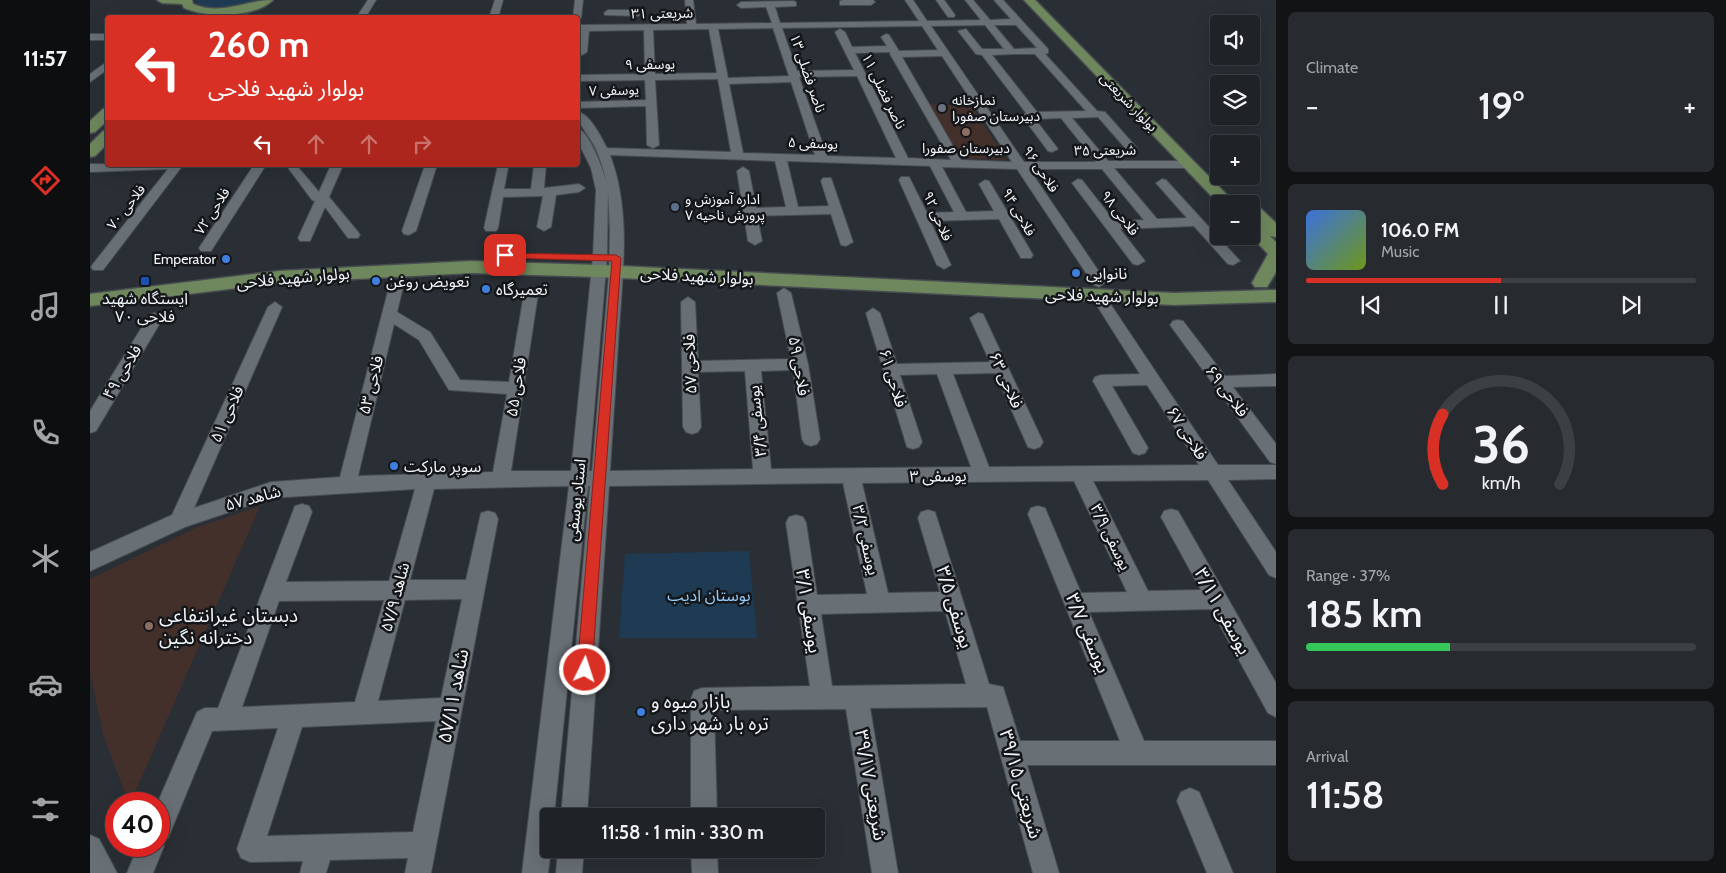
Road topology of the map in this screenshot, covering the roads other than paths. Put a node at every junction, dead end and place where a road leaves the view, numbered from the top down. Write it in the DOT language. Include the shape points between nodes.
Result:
graph roads {
  1 [pos="162,0"];
  2 [pos="269,0"];
  3 [pos="372,0"];
  4 [pos="498,0"];
  5 [pos="508,0"];
  6 [pos="579,0"];
  7 [pos="638,0"];
  8 [pos="689,0"];
  9 [pos="909,0"];
  10 [pos="940,0"];
  11 [pos="969,0"];
  12 [pos="998,0"];
  13 [pos="1029,0"];
  14 [pos="1042,0"];
  15 [pos="188,1"];
  16 [pos="608,2"];
  17 [pos="741,3"];
  18 [pos="844,4"];
  19 [pos="770,5"];
  20 [pos="793,5"];
  21 [pos="239,10"];
  22 [pos="876,10"];
  23 [pos="608,13"];
  24 [pos="198,14"];
  25 [pos="226,15"];
  26 [pos="362,15"];
  27 [pos="494,15"];
  28 [pos="504,15"];
  29 [pos="577,15"];
  30 [pos="744,16"];
  31 [pos="951,16"];
  32 [pos="988,22"];
  33 [pos="1018,22"];
  34 [pos="924,23"];
  35 [pos="777,25"];
  36 [pos="692,26"];
  37 [pos="713,26"];
  38 [pos="648,27"];
  39 [pos="581,28"];
  40 [pos="608,28"];
  41 [pos="963,31"];
  42 [pos="840,32"];
  43 [pos="90,37"];
  44 [pos="105,37"];
  45 [pos="886,37"];
  46 [pos="849,50"];
  47 [pos="894,51"];
  48 [pos="1041,51"];
  49 [pos="582,52"];
  50 [pos="982,52"];
  51 [pos="1012,52"];
  52 [pos="945,53"];
  53 [pos="105,64"];
  54 [pos="90,65"];
  55 [pos="105,66"];
  56 [pos="860,72"];
  57 [pos="794,76"];
  58 [pos="580,78"];
  59 [pos="650,78"];
  60 [pos="723,78"];
  61 [pos="90,79"];
  62 [pos="651,103"];
  63 [pos="580,105"];
  64 [pos="1097,114"];
  65 [pos="105,115"];
  66 [pos="1064,115"];
  67 [pos="1031,116"];
  68 [pos="580,117"];
  69 [pos="90,130"];
  70 [pos="580,135"];
  71 [pos="105,137"];
  72 [pos="653,145"];
  73 [pos="1132,148"];
  74 [pos="1052,149"];
  75 [pos="590,150"];
  76 [pos="90,153"];
  77 [pos="738,156"];
  78 [pos="780,157"];
  79 [pos="822,159"];
  80 [pos="956,159"];
  81 [pos="904,162"];
  82 [pos="934,163"];
  83 [pos="1189,164"];
  84 [pos="1105,165"];
  85 [pos="1021,166"];
  86 [pos="117,167"];
  87 [pos="175,167"];
  88 [pos="259,167"];
  89 [pos="292,167"];
  90 [pos="336,167"];
  91 [pos="430,167"];
  92 [pos="540,167"];
  93 [pos="1210,167"];
  94 [pos="90,168"];
  95 [pos="502,168"];
  96 [pos="743,171"];
  97 [pos="905,180"];
  98 [pos="827,181"];
  99 [pos="1078,183"];
  100 [pos="1162,183"];
  101 [pos="985,184"];
  102 [pos="1228,185"];
  103 [pos="579,188"];
  104 [pos="543,192"];
  105 [pos="498,193"];
  106 [pos="1219,195"];
  107 [pos="1238,195"];
  108 [pos="322,199"];
  109 [pos="836,210"];
  110 [pos="793,211"];
  111 [pos="750,212"];
  112 [pos="1004,215"];
  113 [pos="962,216"];
  114 [pos="922,217"];
  115 [pos="1260,217"];
  116 [pos="1197,222"];
  117 [pos="1153,223"];
  118 [pos="1110,224"];
  119 [pos="544,227"];
  120 [pos="492,228"];
  121 [pos="409,231"];
  122 [pos="1276,232"];
  123 [pos="354,235"];
  124 [pos="1260,236"];
  125 [pos="305,238"];
  126 [pos="755,241"];
  127 [pos="846,242"];
  128 [pos="206,248"];
  129 [pos="1276,253"];
  130 [pos="1026,255"];
  131 [pos="1138,261"];
  132 [pos="1233,261"];
  133 [pos="608,265"];
  134 [pos="944,265"];
  135 [pos="98,266"];
  136 [pos="1269,283"];
  137 [pos="90,287"];
  138 [pos="396,287"];
  139 [pos="1098,289"];
  140 [pos="784,293"];
  141 [pos="531,294"];
  142 [pos="1276,296"];
  143 [pos="90,300"];
  144 [pos="688,302"];
  145 [pos="275,307"];
  146 [pos="873,313"];
  147 [pos="389,314"];
  148 [pos="155,318"];
  149 [pos="978,318"];
  150 [pos="1178,325"];
  151 [pos="800,364"];
  152 [pos="752,365"];
  153 [pos="690,367"];
  154 [pos="1000,368"];
  155 [pos="943,369"];
  156 [pos="890,370"];
  157 [pos="1152,379"];
  158 [pos="1276,380"];
  159 [pos="1220,382"];
  160 [pos="516,388"];
  161 [pos="90,426"];
  162 [pos="692,426"];
  163 [pos="811,439"];
  164 [pos="913,442"];
  165 [pos="1034,442"];
  166 [pos="1139,448"];
  167 [pos="1276,457"];
  168 [pos="1213,472"];
  169 [pos="1276,472"];
  170 [pos="1080,474"];
  171 [pos="983,475"];
  172 [pos="852,477"];
  173 [pos="763,478"];
  174 [pos="501,479"];
  175 [pos="579,480"];
  176 [pos="600,480"];
  177 [pos="427,481"];
  178 [pos="346,484"];
  179 [pos="302,512"];
  180 [pos="1038,514"];
  181 [pos="1171,517"];
  182 [pos="488,518"];
  183 [pos="928,518"];
  184 [pos="179,521"];
  185 [pos="796,523"];
  186 [pos="90,562"];
  187 [pos="1276,569"];
  188 [pos="397,590"];
  189 [pos="474,590"];
  190 [pos="273,592"];
  191 [pos="1217,599"];
  192 [pos="953,601"];
  193 [pos="1142,601"];
  194 [pos="1075,602"];
  195 [pos="880,603"];
  196 [pos="808,605"];
  197 [pos="988,695"];
  198 [pos="856,696"];
  199 [pos="823,699"];
  200 [pos="1276,704"];
  201 [pos="451,709"];
  202 [pos="363,713"];
  203 [pos="294,716"];
  204 [pos="225,720"];
  205 [pos="1012,753"];
  206 [pos="1137,753"];
  207 [pos="1276,753"];
  208 [pos="1190,801"];
  209 [pos="170,803"];
  210 [pos="575,808"];
  211 [pos="704,808"];
  212 [pos="424,845"];
  213 [pos="320,847"];
  214 [pos="90,848"];
  215 [pos="147,857"];
  216 [pos="570,858"];
  217 [pos="704,858"];
  218 [pos="104,873"];
  219 [pos="140,873"];
  220 [pos="312,873"];
  221 [pos="418,873"];
  222 [pos="535,873"];
  223 [pos="569,873"];
  224 [pos="705,873"];
  225 [pos="885,873"];
  226 [pos="1046,873"];
  227 [pos="1220,873"];
  1 -- 15 [label="main road"];
  2 -- 21 [label="main road"];
  3 -- 26 [label="street"];
  4 -- 27 [label="street"];
  5 -- 28 [label="street"];
  6 -- 29 [label="street"];
  7 -- 23 [label="street" via="638,16"];
  8 -- 36 [label="street"];
  9 -- 34 [label="street, فلاحی ۹۶"];
  10 -- 31 [label="street"];
  11 -- 32 [label="street"];
  12 -- 33 [label="street"];
  13 -- 83 [label="main road, بولوار شریعتی"];
  14 -- 93 [label="main road, بولوار شریعتی"];
  15 -- 24 [label="main road" via="188,6"];
  16 -- 23 [label="street"];
  17 -- 19 [label="street"];
  17 -- 30 [label="street"];
  18 -- 22 [label="street"];
  19 -- 20 [label="street"];
  19 -- 35 [label="street, ناصر فضلی ۱۳"];
  21 -- 24 [label="main road"];
  21 -- 25 [label="main road"];
  22 -- 34 [label="street, شریعتی ۳۱"];
  22 -- 35 [label="street, شریعتی ۳۱"];
  23 -- 40 [label="street"];
  32 -- 33 [label="street, شریعتی ۳۱"];
  32 -- 34 [label="street, شریعتی ۳۱"];
  32 -- 51 [label="street"];
  33 -- 48 [label="street"];
  34 -- 52 [label="street, فلاحی ۹۶"];
  35 -- 37 [label="street, شریعتی ۳۱"];
  35 -- 57 [label="street, ناصر فضلی ۱۳"];
  36 -- 37 [label="street, شریعتی ۳۱"];
  36 -- 38 [label="street, شریعتی ۳۱"];
  37 -- 60 [label="street"];
  38 -- 40 [label="street, شریعتی ۳۱"];
  38 -- 59 [label="street"];
  39 -- 40 [label="street, شریعتی ۳۱"];
  39 -- 49 [label="street"];
  41 -- 50 [label="street"];
  42 -- 46 [label="street, ناصر فضلی ۱۱"];
  43 -- 44 [label="street"];
  45 -- 47 [label="street"];
  46 -- 47 [label="street"];
  46 -- 56 [label="street, ناصر فضلی ۱۱"];
  47 -- 52 [label="street"];
  47 -- 80 [label="street"];
  48 -- 51 [label="street"];
  48 -- 64 [label="street"];
  50 -- 51 [label="street"];
  50 -- 67 [label="street"];
  52 -- 85 [label="street, فلاحی ۹۶"];
  53 -- 54 [label="street"];
  55 -- 61 [label="street"];
  56 -- 57 [label="street, یوسفی ۹"];
  56 -- 81 [label="street, ناصر فضلی ۱۱"];
  57 -- 60 [label="street, یوسفی ۹"];
  57 -- 79 [label="street, ناصر فضلی ۱۳"];
  58 -- 59 [label="street, یوسفی ۹"];
  59 -- 60 [label="street, یوسفی ۹"];
  59 -- 62 [label="street"];
  60 -- 77 [label="street"];
  62 -- 63 [label="street, یوسفی ۷"];
  62 -- 72 [label="street"];
  64 -- 66 [label="street"];
  64 -- 73 [label="street"];
  65 -- 69 [label="main road"];
  66 -- 67 [label="street"];
  66 -- 84 [label="street"];
  67 -- 74 [label="street"];
  68 -- 75 [label="street, استاد یوسفی" via="587,125"];
  70 -- 75 [label="street, استاد یوسفی"];
  71 -- 76 [label="main road"];
  75 -- 77 [label="street, یوسفی ۵"];
  75 -- 133 [label="street, استاد یوسفی" via="610,166 616,189"];
  77 -- 78 [label="street, یوسفی ۵"];
  78 -- 79 [label="street, یوسفی ۵"];
  78 -- 110 [label="street"];
  79 -- 81 [label="street, یوسفی ۵"];
  81 -- 82 [label="street, یوسفی ۵"];
  82 -- 85 [label="street, یوسفی ۵"];
  82 -- 113 [label="street"];
  83 -- 84 [label="street, شریعتی ۳۵"];
  83 -- 106 [label="main road, بولوار شریعتی"];
  84 -- 85 [label="street, شریعتی ۳۵"];
  84 -- 117 [label="street"];
  85 -- 139 [label="street, فلاحی ۹۶"];
  86 -- 94 [label="street"];
  87 -- 135 [label="street, فلاحی ۷۰"];
  88 -- 128 [label="street, فلاحی ۷۲"];
  89 -- 108 [label="street" via="316,197"];
  90 -- 108 [label="street"];
  91 -- 121 [label="street"];
  92 -- 104 [label="street"];
  95 -- 105 [label="street"];
  96 -- 111 [label="street"];
  97 -- 114 [label="street, فلاحی ۹۲"];
  98 -- 109 [label="street"];
  99 -- 118 [label="street, فلاحی ۹۸"];
  100 -- 116 [label="street"];
  101 -- 112 [label="street, فلاحی ۹۴"];
  102 -- 107 [label="main road, بولوار شریعتی"];
  103 -- 104 [label="street"];
  104 -- 105 [label="street"];
  104 -- 119 [label="street"];
  105 -- 120 [label="street"];
  108 -- 123 [label="street"];
  108 -- 125 [label="street"];
  109 -- 110 [label="street"];
  109 -- 127 [label="street"];
  110 -- 111 [label="street"];
  111 -- 126 [label="street"];
  112 -- 113 [label="street"];
  112 -- 130 [label="street, فلاحی ۹۴"];
  113 -- 114 [label="street"];
  114 -- 134 [label="street, فلاحی ۹۲"];
  115 -- 122 [label="main road"];
  116 -- 117 [label="street"];
  116 -- 132 [label="street"];
  117 -- 118 [label="street"];
  118 -- 131 [label="street, فلاحی ۹۸"];
  124 -- 129 [label="main road"];
  129 -- 136 [label="main road"];
  133 -- 137 [label="main road, بولوار شهید فلاحی" via="474,255 344,260 282,264"];
  133 -- 139 [label="main road, بولوار شهید فلاحی"];
  133 -- 143 [label="main road, بولوار شهید فلاحی" via="350,272 279,277"];
  133 -- 175 [label="street, استاد یوسفی"];
  133 -- 176 [label="street, استاد یوسفی"];
  136 -- 139 [label="main road, بولوار شهید فلاحی"];
  138 -- 147 [label="street, فلاحی ۵۳"];
  139 -- 142 [label="main road, بولوار شهید فلاحی" via="1174,298"];
  139 -- 157 [label="street, فلاحی ۶۷"];
  140 -- 151 [label="street, فلاحی ۵۹"];
  141 -- 160 [label="street, فلاحی ۵۵"];
  144 -- 153 [label="street, فلاحی ۵۷"];
  145 -- 184 [label="street, فلاحی ۵۱"];
  146 -- 156 [label="street, فلاحی ۶۱"];
  147 -- 160 [label="street" via="424,336 455,386"];
  147 -- 178 [label="street, فلاحی ۵۳"];
  148 -- 161 [label="street, فلاحی ۴۹"];
  149 -- 154 [label="street, فلاحی ۶۳"];
  150 -- 159 [label="street, فلاحی ۶۹"];
  151 -- 152 [label="street"];
  151 -- 163 [label="street, فلاحی ۵۹"];
  152 -- 153 [label="street"];
  152 -- 173 [label="street, یوسفی ۳/۴"];
  153 -- 162 [label="street, فلاحی ۵۷"];
  154 -- 155 [label="street"];
  154 -- 165 [label="street, فلاحی ۶۳"];
  155 -- 156 [label="street"];
  155 -- 171 [label="street"];
  156 -- 164 [label="street, فلاحی ۶۱"];
  157 -- 166 [label="street" via="1101,381"];
  157 -- 168 [label="street, فلاحی ۶۷"];
  158 -- 159 [label="street"];
  159 -- 167 [label="street, فلاحی ۶۹"];
  160 -- 174 [label="street, فلاحی ۵۵"];
  168 -- 169 [label="street, یوسفی ۳"];
  168 -- 170 [label="street, یوسفی ۳"];
  168 -- 187 [label="street, فلاحی ۶۷"];
  170 -- 171 [label="street, یوسفی ۳"];
  170 -- 193 [label="street, یوسفی ۳/۹"];
  171 -- 172 [label="street, یوسفی ۳"];
  172 -- 173 [label="street, یوسفی ۳"];
  172 -- 195 [label="street, یوسفی ۳/۲"];
  173 -- 176 [label="street, یوسفی ۳"];
  174 -- 175 [label="street, یوسفی ۳"];
  174 -- 177 [label="street, شاهد ۵۷"];
  175 -- 176 [label="street, یوسفی ۳"];
  175 -- 222 [label="street, استاد یوسفی"];
  176 -- 210 [label="street, استاد یوسفی"];
  177 -- 178 [label="street, شاهد ۵۷"];
  177 -- 188 [label="street, شاهد ۵۷/۹"];
  178 -- 184 [label="street, شاهد ۵۷" via="271,490"];
  179 -- 190 [label="street"];
  180 -- 194 [label="street, یوسفی ۳/۷"];
  181 -- 191 [label="street, یوسفی ۳/۱۱"];
  182 -- 189 [label="street, شاهد ۵۷/۱۱"];
  183 -- 192 [label="street, یوسفی ۳/۵"];
  184 -- 186 [label="street, شاهد ۵۷"];
  185 -- 196 [label="street, یوسفی ۳/۱"];
  188 -- 189 [label="street"];
  188 -- 190 [label="street"];
  188 -- 202 [label="street, شاهد ۵۷/۹"];
  189 -- 201 [label="street, شاهد ۵۷/۱۱"];
  190 -- 204 [label="street"];
  191 -- 193 [label="street"];
  191 -- 200 [label="street, یوسفی ۳/۱۱"];
  192 -- 195 [label="street"];
  192 -- 197 [label="street, یوسفی ۳/۵"];
  193 -- 194 [label="street"];
  194 -- 206 [label="street, یوسفی ۳/۷"];
  195 -- 196 [label="street"];
  196 -- 199 [label="street, یوسفی ۳/۱"];
  197 -- 198 [label="street"];
  197 -- 205 [label="street, شریعتی ۳۹/۱۵"];
  198 -- 199 [label="street"];
  198 -- 225 [label="street, شریعتی ۳۹/۱۷"];
  199 -- 211 [label="street" via="702,699"];
  201 -- 202 [label="street"];
  201 -- 212 [label="street, شاهد ۵۷/۱۱"];
  202 -- 203 [label="street"];
  203 -- 204 [label="street"];
  203 -- 213 [label="street" via="250,849"];
  204 -- 209 [label="street" via="205,720"];
  205 -- 206 [label="street"];
  205 -- 226 [label="street, شریعتی ۳۹/۱۵"];
  206 -- 207 [label="street"];
  208 -- 227 [label="street"];
  212 -- 213 [label="street"];
  212 -- 221 [label="street, شاهد ۵۷/۱۱"];
  213 -- 220 [label="street"];
  214 -- 218 [label="street"];
  215 -- 219 [label="street"];
  216 -- 223 [label="street"];
  217 -- 224 [label="street"];
}
